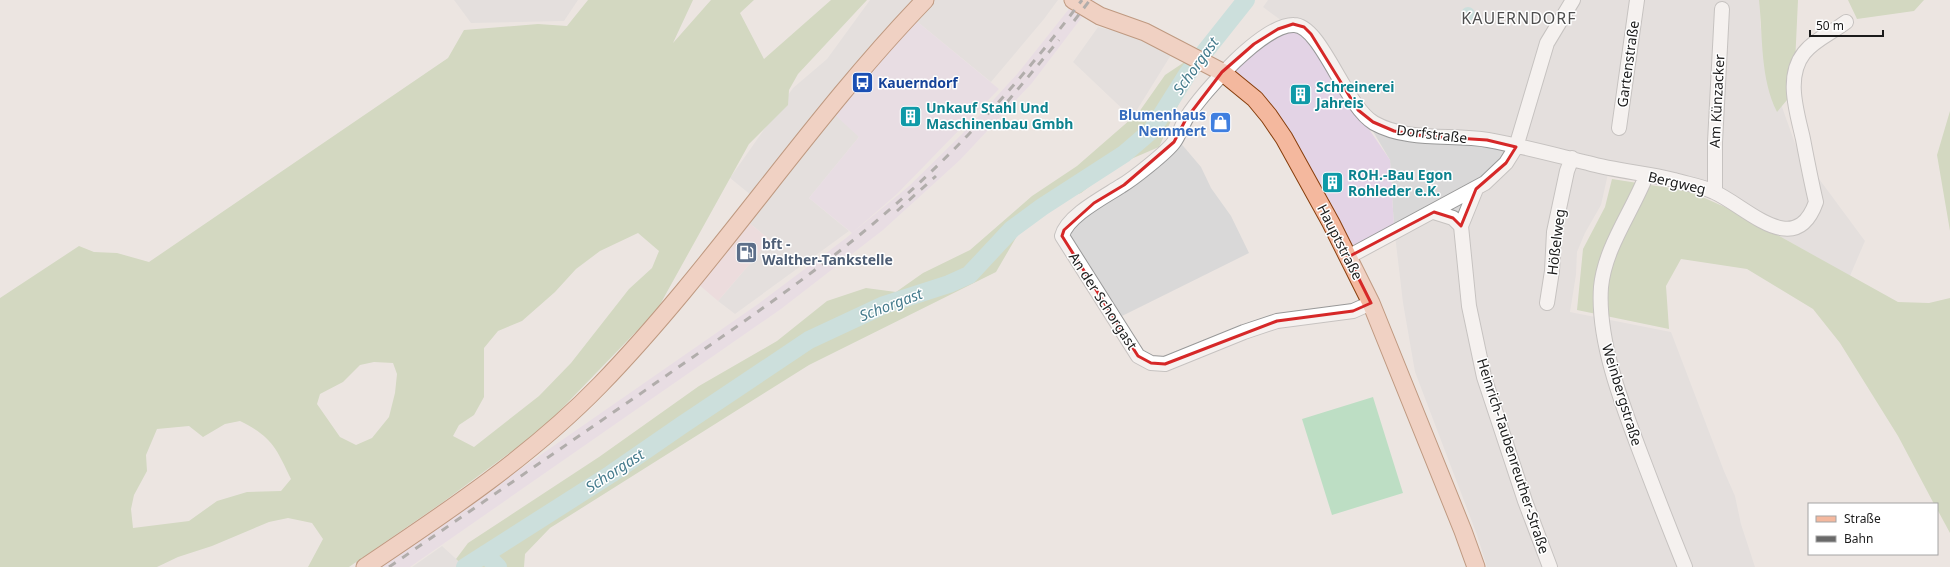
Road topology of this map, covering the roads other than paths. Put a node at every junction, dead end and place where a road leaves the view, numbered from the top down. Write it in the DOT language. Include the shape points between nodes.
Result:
graph roads {
  1 [pos="925,0"];
  2 [pos="1073,0"];
  3 [pos="1573,0"];
  4 [pos="1637,0"];
  5 [pos="1722,9"];
  6 [pos="1846,22"];
  7 [pos="1217,69"];
  8 [pos="1619,128"];
  9 [pos="1516,147"];
  10 [pos="1572,158"];
  11 [pos="1646,176"];
  12 [pos="1476,189"];
  13 [pos="1715,192"];
  14 [pos="1434,212"];
  15 [pos="1461,226"];
  16 [pos="1348,257"];
  17 [pos="1547,303"];
  18 [pos="1371,304"];
  19 [pos="365,567"];
  20 [pos="1476,567"];
  21 [pos="1550,567"];
  22 [pos="1685,567"];
  1 -- 19 [label="main road" via="848,85 691,282 615,368 563,420 518,458 442,515"];
  2 -- 7 [label="main road, Hauptstraße" via="1100,16 1145,32"];
  3 -- 9 [label="street" via="1547,44"];
  4 -- 8 [label="street, Gartenstraße"];
  5 -- 13 [label="street, Am Künzacker"];
  6 -- 13 [label="street, Bergweg" via="1809,48 1796,68 1795,104 1816,202 1813,212 1804,222 1792,229 1771,226"];
  7 -- 9 [label="street, Dorfstraße" via="1278,29 1293,24 1304,27 1311,34 1332,64 1358,110 1373,122 1394,131 1424,136 1487,140"];
  7 -- 16 [label="main road, Hauptstraße" via="1255,99 1284,138"];
  7 -- 18 [label="street, An der Schorgast" via="1174,142 1124,185 1094,203 1064,230 1062,236 1138,356 1151,363 1165,364 1277,321 1353,311"];
  9 -- 10 [label="street, Bergweg"];
  9 -- 12 [label="street" via="1506,163"];
  10 -- 11 [label="street, Bergweg"];
  10 -- 17 [label="street, Hößelweg" via="1554,232"];
  11 -- 13 [label="street, Bergweg" via="1667,178"];
  11 -- 22 [label="street, Weinbergstraße" via="1609,254 1601,287 1603,331 1618,392"];
  12 -- 14 [label="street"];
  12 -- 15 [label="street, Heinrich-Taubenreuther-Straße"];
  14 -- 15 [label="street" via="1453,218"];
  14 -- 16 [label="street"];
  15 -- 21 [label="street, Heinrich-Taubenreuther-Straße" via="1469,306 1484,377"];
  16 -- 18 [label="main road, Hauptstraße"];
  18 -- 20 [label="main road, Hauptstraße"];
}
